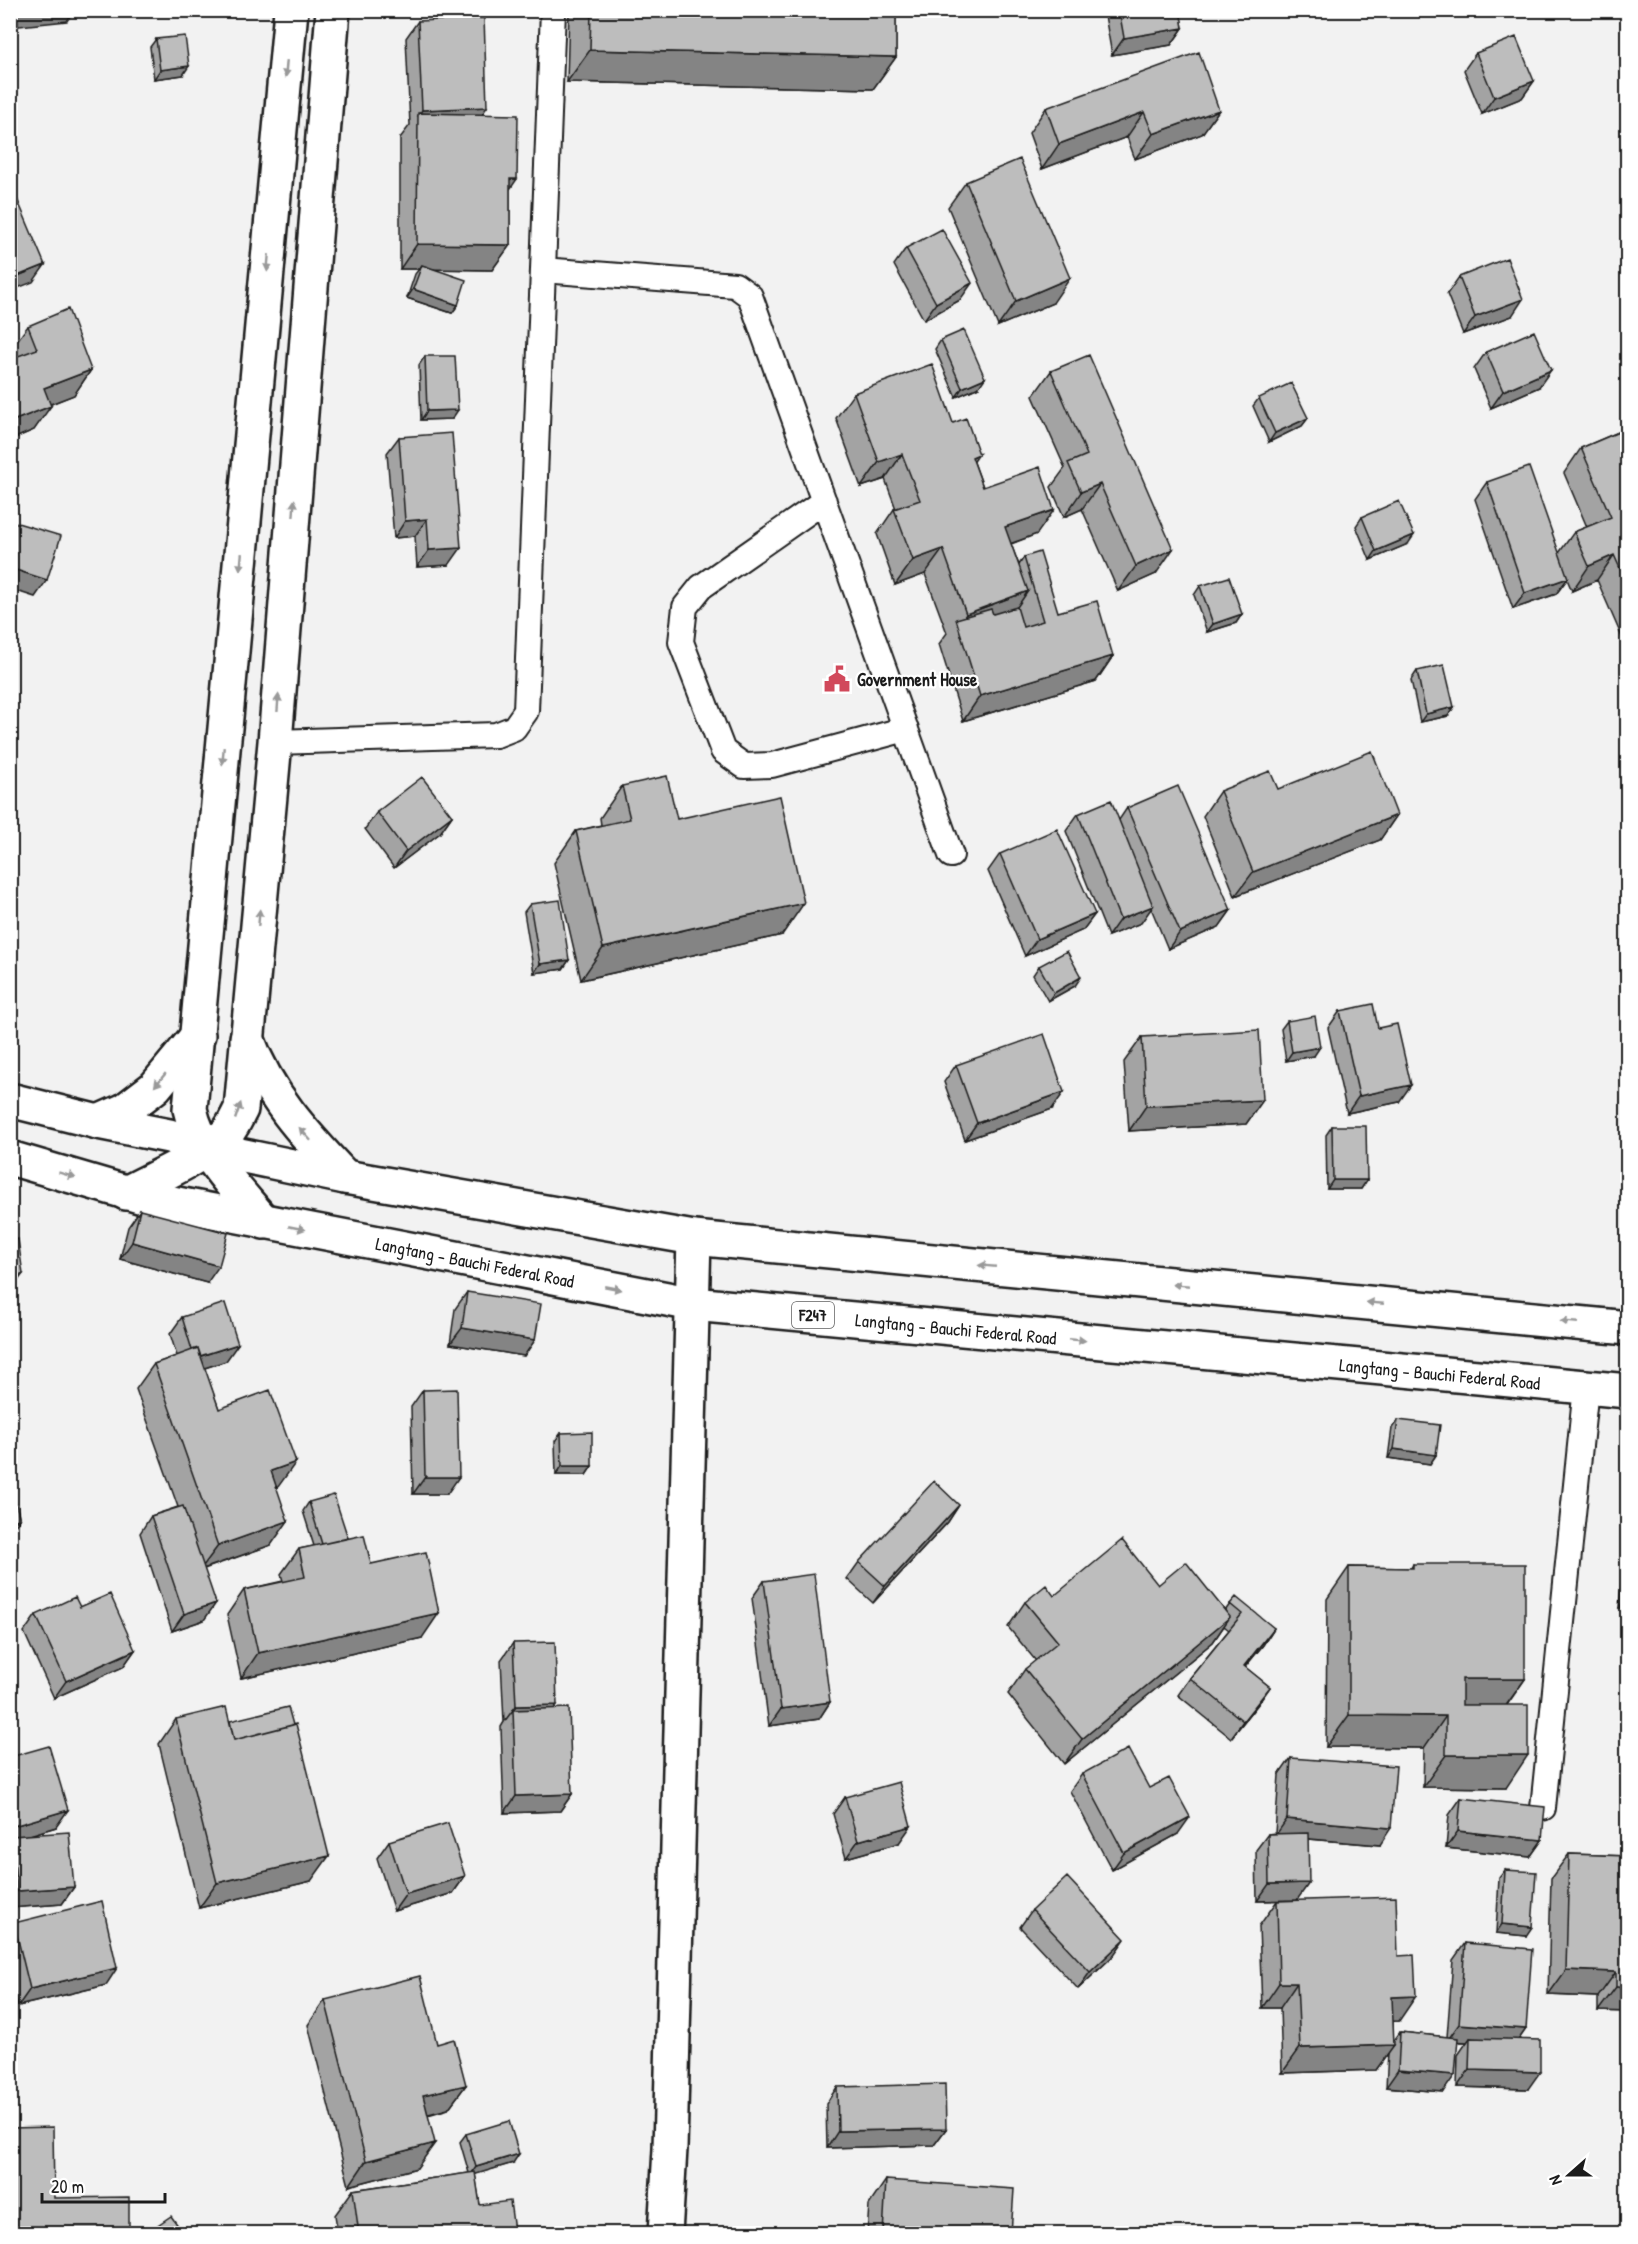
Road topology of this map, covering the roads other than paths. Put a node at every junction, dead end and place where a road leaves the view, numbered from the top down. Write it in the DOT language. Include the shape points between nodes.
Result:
graph roads {
  1 [pos="291,10"];
  2 [pos="333,10"];
  3 [pos="553,10"];
  4 [pos="543,270"];
  5 [pos="824,501"];
  6 [pos="906,729"];
  7 [pos="275,742"];
  8 [pos="951,855"];
  9 [pos="198,1035"];
  10 [pos="248,1038"];
  11 [pos="10,1100"];
  12 [pos="98,1122"];
  13 [pos="207,1149"];
  14 [pos="10,1158"];
  15 [pos="345,1177"];
  16 [pos="126,1193"];
  17 [pos="264,1222"];
  18 [pos="694,1238"];
  19 [pos="693,1304"];
  20 [pos="1628,1328"];
  21 [pos="1586,1387"];
  22 [pos="1628,1391"];
  23 [pos="1543,1808"];
  24 [pos="665,2234"];
  1 -- 9 [label="main road, one-way"];
  7 -- 2 [label="main road, one-way"];
  3 -- 4 [label="lane"];
  4 -- 5 [label="lane" via="735,285 750,296"];
  4 -- 7 [label="lane" via="526,711 514,728 496,735"];
  5 -- 6 [label="lane"];
  5 -- 6 [label="lane" via="701,587 685,607 681,642 723,751 744,766 772,765"];
  6 -- 8 [label="lane"];
  10 -- 7 [label="main road, one-way"];
  9 -- 12 [label="main road, one-way" via="155,1087 125,1110"];
  9 -- 13 [label="main road" via="190,1109"];
  13 -- 10 [label="main road, one-way" via="232,1127 241,1109"];
  15 -- 10 [label="main road, one-way" via="299,1128 272,1090"];
  11 -- 12 [label="main road"];
  12 -- 13 [label="main road" via="169,1136"];
  13 -- 15 [label="main road"];
  13 -- 16 [label="main road"];
  13 -- 17 [label="main road"];
  14 -- 16 [label="main road, Langtang - Bauchi Federal Road / F247, one-way"];
  15 -- 18 [label="main road"];
  16 -- 17 [label="main road, Langtang - Bauchi Federal Road / F247"];
  17 -- 19 [label="main road, Langtang - Bauchi Federal Road / F247, one-way"];
  18 -- 19 [label="main road"];
  20 -- 18 [label="main road, one-way"];
  19 -- 21 [label="main road, Langtang - Bauchi Federal Road / F247, one-way"];
  19 -- 24 [label="main road"];
  21 -- 22 [label="main road, Langtang - Bauchi Federal Road / F247"];
  21 -- 23 [label="lane"];
}
